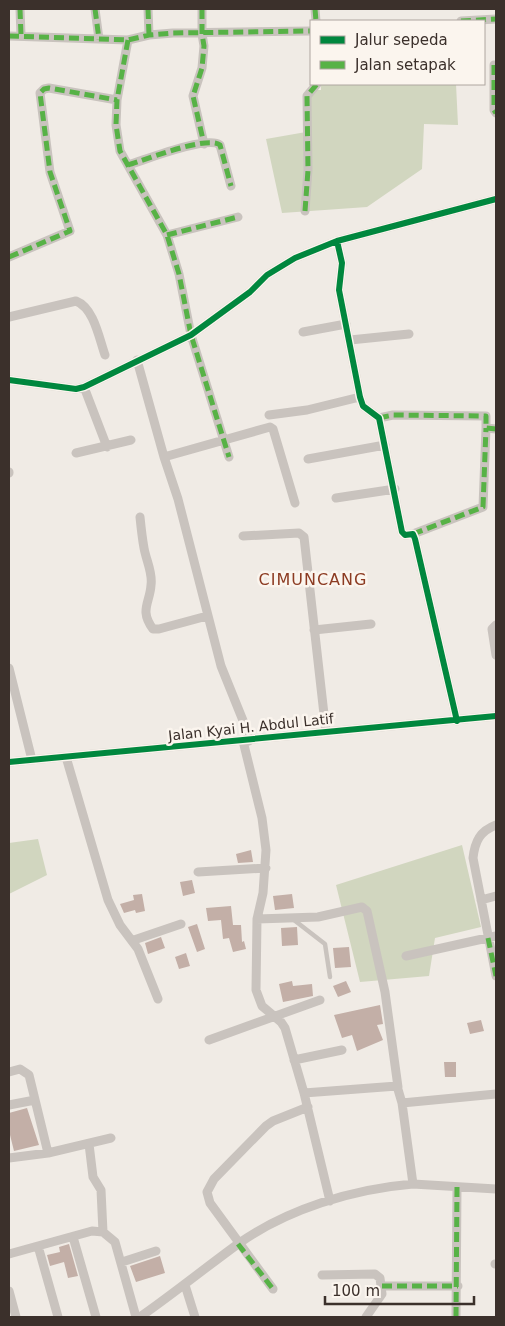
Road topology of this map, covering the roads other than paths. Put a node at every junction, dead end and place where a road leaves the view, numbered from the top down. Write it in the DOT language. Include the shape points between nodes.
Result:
graph roads {
  1 [pos="20,9"];
  2 [pos="95,9"];
  3 [pos="148,9"];
  4 [pos="202,9"];
  5 [pos="496,19"];
  6 [pos="478,20"];
  7 [pos="310,31"];
  8 [pos="202,34"];
  9 [pos="21,35"];
  10 [pos="149,35"];
  11 [pos="9,36"];
  12 [pos="99,39"];
  13 [pos="128,40"];
  14 [pos="494,66"];
  15 [pos="316,85"];
  16 [pos="117,100"];
  17 [pos="496,113"];
  18 [pos="204,144"];
  19 [pos="128,165"];
  20 [pos="231,186"];
  21 [pos="496,199"];
  22 [pos="305,211"];
  23 [pos="238,217"];
  24 [pos="167,234"];
  25 [pos="337,241"];
  26 [pos="9,257"];
  27 [pos="9,317"];
  28 [pos="346,324"];
  29 [pos="303,332"];
  30 [pos="409,334"];
  31 [pos="191,335"];
  32 [pos="350,340"];
  33 [pos="105,355"];
  34 [pos="137,360"];
  35 [pos="9,380"];
  36 [pos="84,387"];
  37 [pos="360,397"];
  38 [pos="269,414"];
  39 [pos="379,418"];
  40 [pos="486,428"];
  41 [pos="496,429"];
  42 [pos="130,440"];
  43 [pos="222,440"];
  44 [pos="385,445"];
  45 [pos="107,446"];
  46 [pos="76,453"];
  47 [pos="164,457"];
  48 [pos="229,457"];
  49 [pos="308,459"];
  50 [pos="394,488"];
  51 [pos="336,498"];
  52 [pos="296,503"];
  53 [pos="140,517"];
  54 [pos="413,534"];
  55 [pos="243,536"];
  56 [pos="207,616"];
  57 [pos="371,624"];
  58 [pos="496,625"];
  59 [pos="314,630"];
  60 [pos="496,655"];
  61 [pos="9,668"];
  62 [pos="496,716"];
  63 [pos="456,721"];
  64 [pos="326,732"];
  65 [pos="246,741"];
  66 [pos="66,757"];
  67 [pos="32,760"];
  68 [pos="9,762"];
  69 [pos="496,825"];
  70 [pos="266,868"];
  71 [pos="198,872"];
  72 [pos="496,896"];
  73 [pos="481,900"];
  74 [pos="257,919"];
  75 [pos="293,919"];
  76 [pos="182,924"];
  77 [pos="492,937"];
  78 [pos="134,940"];
  79 [pos="406,956"];
  80 [pos="496,976"];
  81 [pos="330,977"];
  82 [pos="158,999"];
  83 [pos="320,1000"];
  84 [pos="272,1016"];
  85 [pos="209,1040"];
  86 [pos="342,1050"];
  87 [pos="294,1060"];
  88 [pos="9,1072"];
  89 [pos="398,1087"];
  90 [pos="304,1093"];
  91 [pos="496,1094"];
  92 [pos="35,1100"];
  93 [pos="402,1103"];
  94 [pos="9,1104"];
  95 [pos="308,1107"];
  96 [pos="111,1138"];
  97 [pos="90,1144"];
  98 [pos="48,1153"];
  99 [pos="9,1158"];
  100 [pos="413,1184"];
  101 [pos="458,1187"];
  102 [pos="496,1189"];
  103 [pos="330,1201"];
  104 [pos="103,1232"];
  105 [pos="73,1236"];
  106 [pos="238,1244"];
  107 [pos="38,1246"];
  108 [pos="156,1251"];
  109 [pos="9,1254"];
  110 [pos="122,1262"];
  111 [pos="322,1275"];
  112 [pos="185,1285"];
  113 [pos="382,1286"];
  114 [pos="458,1288"];
  115 [pos="273,1289"];
  116 [pos="9,1291"];
  117 [pos="16,1317"];
  118 [pos="58,1317"];
  119 [pos="96,1317"];
  120 [pos="136,1317"];
  121 [pos="140,1317"];
  122 [pos="195,1317"];
  123 [pos="366,1317"];
  124 [pos="456,1317"];
  1 -- 9 [label="street"];
  2 -- 12 [label="street"];
  3 -- 10 [label="street"];
  4 -- 8 [label="street"];
  5 -- 6 [label="street"];
  7 -- 8 [label="street"];
  8 -- 10 [label="street"];
  8 -- 18 [label="street" via="202,68 193,96"];
  9 -- 11 [label="street"];
  9 -- 12 [label="street"];
  10 -- 13 [label="street"];
  12 -- 13 [label="street"];
  13 -- 16 [label="street"];
  14 -- 17 [label="street"];
  15 -- 22 [label="street" via="307,96"];
  16 -- 19 [label="street" via="118,139"];
  16 -- 26 [label="street" via="49,88 40,94 50,172 70,231"];
  18 -- 19 [label="street"];
  18 -- 20 [label="street" via="214,142 220,145"];
  19 -- 24 [label="street"];
  21 -- 25 [label="street"];
  23 -- 24 [label="street"];
  24 -- 31 [label="street" via="181,282"];
  25 -- 28 [label="street" via="342,263 339,290"];
  25 -- 31 [label="street" via="295,258 267,274 250,292"];
  27 -- 33 [label="street" via="76,301 84,304"];
  28 -- 29 [label="street"];
  28 -- 32 [label="street"];
  30 -- 32 [label="street"];
  31 -- 34 [label="street"];
  31 -- 43 [label="street"];
  32 -- 37 [label="street"];
  34 -- 36 [label="street"];
  34 -- 47 [label="street"];
  35 -- 36 [label="street"];
  36 -- 45 [label="street"];
  37 -- 38 [label="street" via="307,410"];
  37 -- 39 [label="street" via="363,406"];
  39 -- 40 [label="street" via="393,415 486,416"];
  39 -- 44 [label="street"];
  40 -- 41 [label="street"];
  40 -- 54 [label="street" via="483,507"];
  42 -- 45 [label="street"];
  43 -- 47 [label="street"];
  43 -- 48 [label="street"];
  43 -- 52 [label="street" via="266,426 273,429"];
  44 -- 49 [label="street"];
  44 -- 50 [label="street"];
  45 -- 46 [label="street"];
  47 -- 56 [label="street" via="178,499"];
  50 -- 51 [label="street"];
  50 -- 54 [label="street" via="402,532"];
  53 -- 56 [label="street" via="152,578 145,608 153,629"];
  54 -- 63 [label="street"];
  55 -- 59 [label="street" via="302,534"];
  56 -- 65 [label="street" via="221,666 244,723"];
  57 -- 59 [label="street"];
  58 -- 60 [label="street" via="491,635"];
  59 -- 64 [label="street"];
  61 -- 67 [label="street"];
  62 -- 63 [label="street, Jalan Kyai H. Abdul Latif"];
  63 -- 64 [label="street, Jalan Kyai H. Abdul Latif"];
  64 -- 65 [label="street, Jalan Kyai H. Abdul Latif"];
  65 -- 66 [label="street, Jalan Kyai H. Abdul Latif"];
  65 -- 70 [label="street" via="262,818"];
  66 -- 67 [label="street, Jalan Kyai H. Abdul Latif"];
  66 -- 78 [label="street" via="108,900 120,925"];
  67 -- 68 [label="street, Jalan Kyai H. Abdul Latif"];
  69 -- 73 [label="street" via="484,830 474,846"];
  70 -- 71 [label="street"];
  70 -- 74 [label="street"];
  72 -- 73 [label="street"];
  73 -- 77 [label="street"];
  74 -- 75 [label="street"];
  74 -- 84 [label="street" via="256,990 262,1006"];
  75 -- 81 [label="lane" via="327,947"];
  75 -- 89 [label="street" via="327,916 358,908 367,911 385,992"];
  76 -- 78 [label="street"];
  77 -- 79 [label="street"];
  77 -- 80 [label="street"];
  78 -- 82 [label="street"];
  83 -- 84 [label="street"];
  84 -- 85 [label="street"];
  84 -- 87 [label="street" via="284,1028"];
  86 -- 87 [label="street"];
  87 -- 90 [label="street"];
  88 -- 92 [label="street" via="20,1069 27,1072"];
  89 -- 90 [label="street" via="386,1085"];
  89 -- 93 [label="street"];
  90 -- 95 [label="street"];
  91 -- 93 [label="street"];
  92 -- 94 [label="street"];
  92 -- 98 [label="street"];
  93 -- 100 [label="street"];
  95 -- 103 [label="street"];
  95 -- 106 [label="street" via="266,1126 210,1186 207,1192 210,1203"];
  96 -- 97 [label="street"];
  97 -- 98 [label="street"];
  97 -- 104 [label="street" via="93,1177 102,1190"];
  98 -- 99 [label="street"];
  100 -- 101 [label="street"];
  100 -- 103 [label="street" via="386,1186"];
  101 -- 102 [label="street"];
  101 -- 114 [label="street"];
  103 -- 106 [label="street" via="275,1223"];
  104 -- 105 [label="street"];
  104 -- 110 [label="street" via="115,1242"];
  105 -- 107 [label="street"];
  105 -- 119 [label="street"];
  106 -- 112 [label="street"];
  106 -- 115 [label="street"];
  107 -- 109 [label="street"];
  107 -- 118 [label="street"];
  108 -- 110 [label="street"];
  110 -- 120 [label="street"];
  111 -- 113 [label="street" via="375,1274"];
  112 -- 121 [label="street"];
  112 -- 122 [label="street"];
  113 -- 114 [label="street"];
  113 -- 123 [label="street" via="379,1300"];
  114 -- 124 [label="street"];
  116 -- 117 [label="street"];
}
